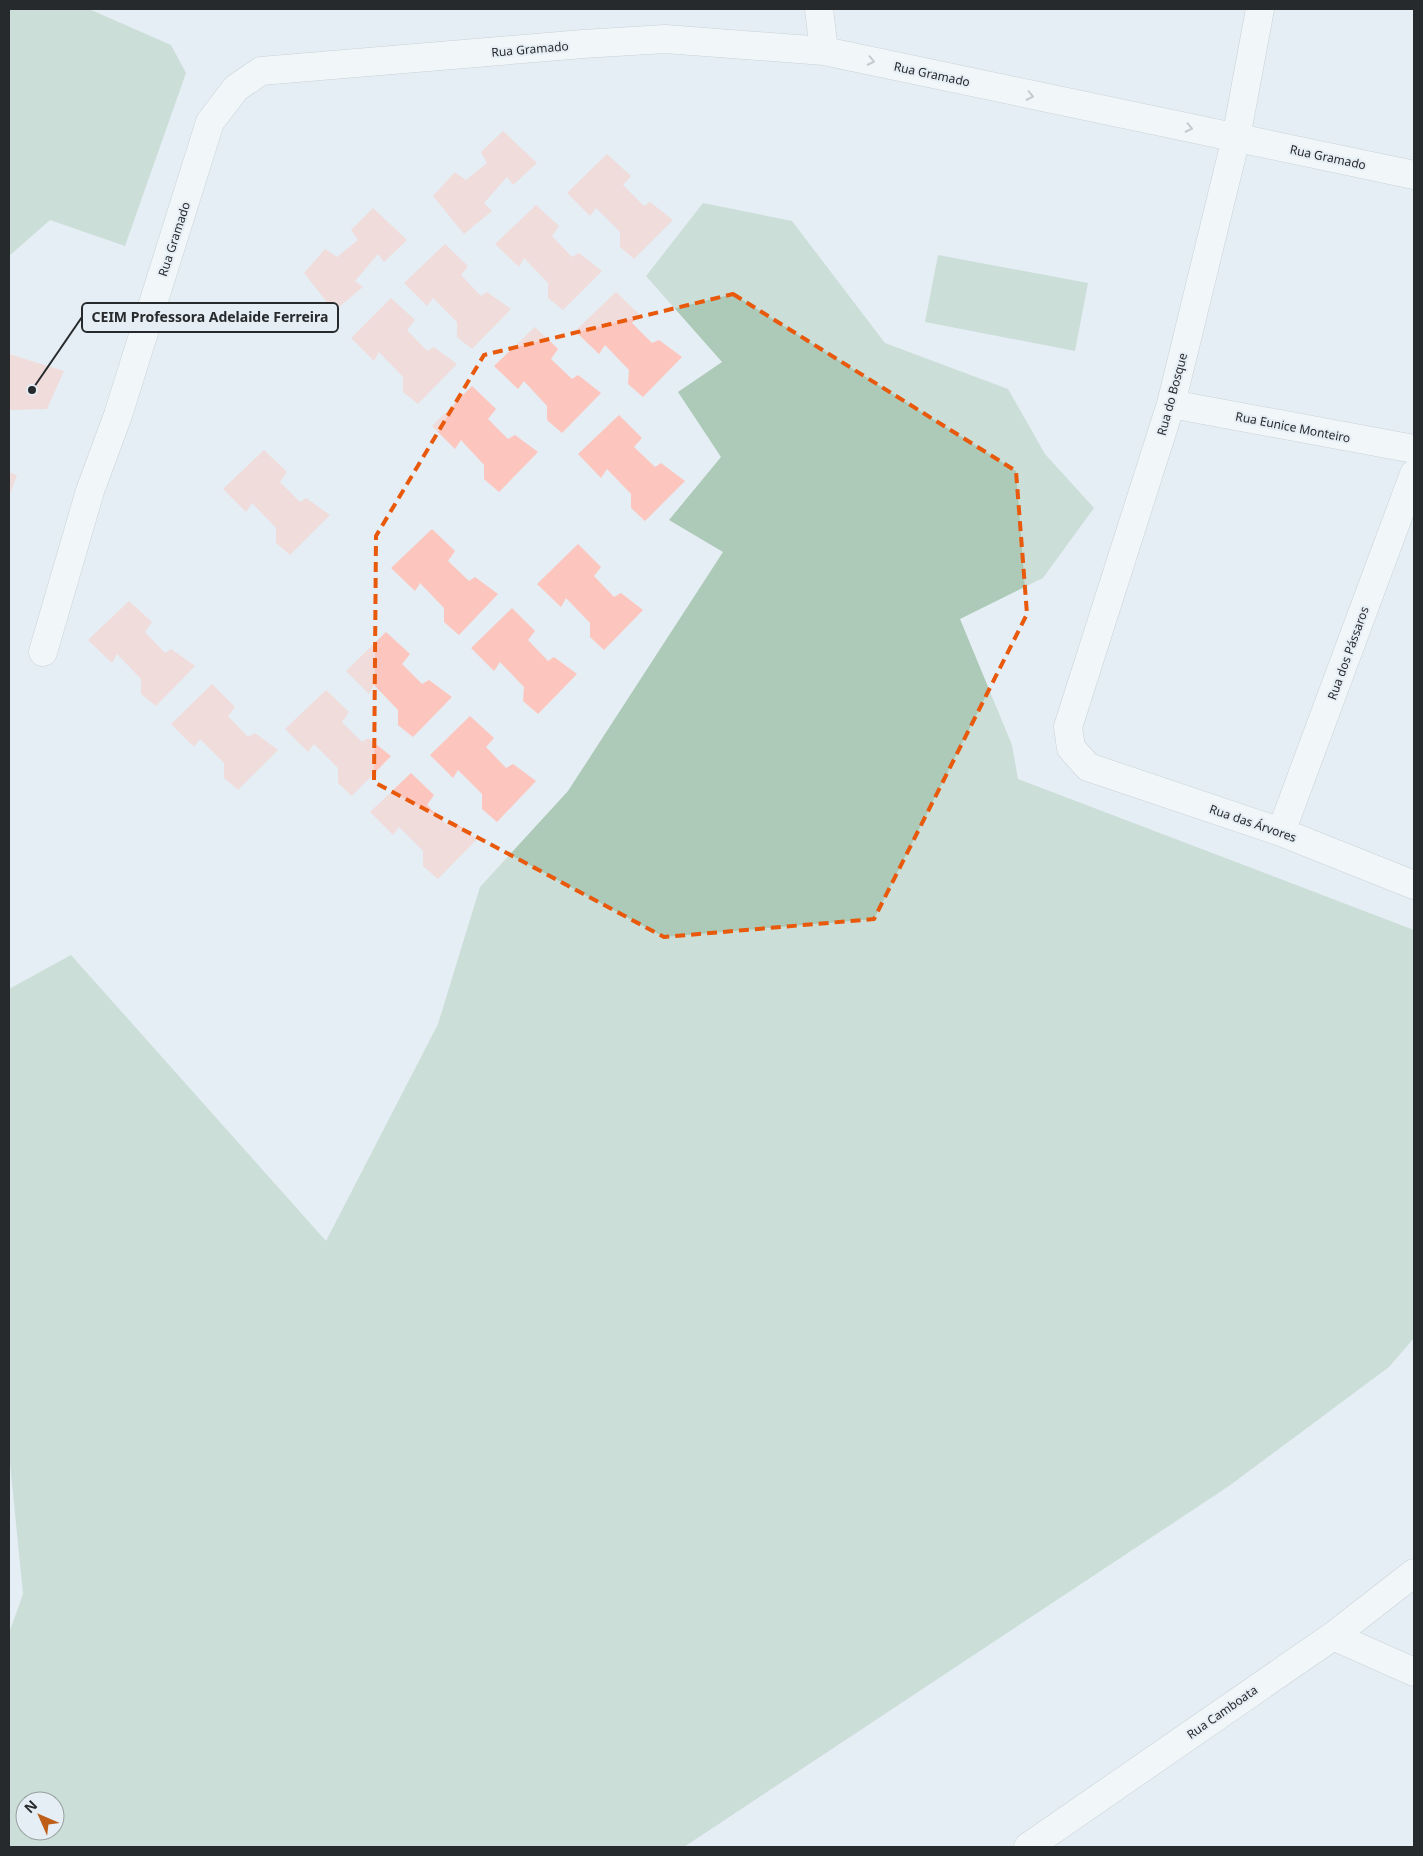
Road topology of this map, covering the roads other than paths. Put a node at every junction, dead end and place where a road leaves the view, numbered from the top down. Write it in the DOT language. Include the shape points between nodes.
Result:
graph roads {
  1 [pos="818,9"];
  2 [pos="1260,9"];
  3 [pos="824,51"];
  4 [pos="1236,138"];
  5 [pos="1414,175"];
  6 [pos="1171,404"];
  7 [pos="1414,449"];
  8 [pos="1414,474"];
  9 [pos="43,652"];
  10 [pos="1088,767"];
  11 [pos="1282,832"];
  12 [pos="1414,885"];
  13 [pos="1414,1573"];
  14 [pos="1333,1636"];
  15 [pos="1414,1672"];
  16 [pos="1028,1847"];
  1 -- 3 [label="street"];
  2 -- 4 [label="street, Rua do Bosque"];
  3 -- 4 [label="street, Rua Gramado, one-way"];
  3 -- 9 [label="street, Rua Gramado" via="665,40 592,44 261,71 236,88 210,122 121,405 90,491"];
  4 -- 5 [label="street, Rua Gramado"];
  4 -- 6 [label="street, Rua do Bosque"];
  6 -- 7 [label="street, Rua Eunice Monteiro"];
  6 -- 10 [label="street, Rua do Bosque" via="1068,727 1072,748"];
  8 -- 11 [label="street, Rua dos Pássaros"];
  10 -- 11 [label="street, Rua das Árvores"];
  11 -- 12 [label="street, Rua das Árvores"];
  13 -- 14 [label="street, Rua Camboata"];
  14 -- 15 [label="street"];
  14 -- 16 [label="street, Rua Camboata"];
}
